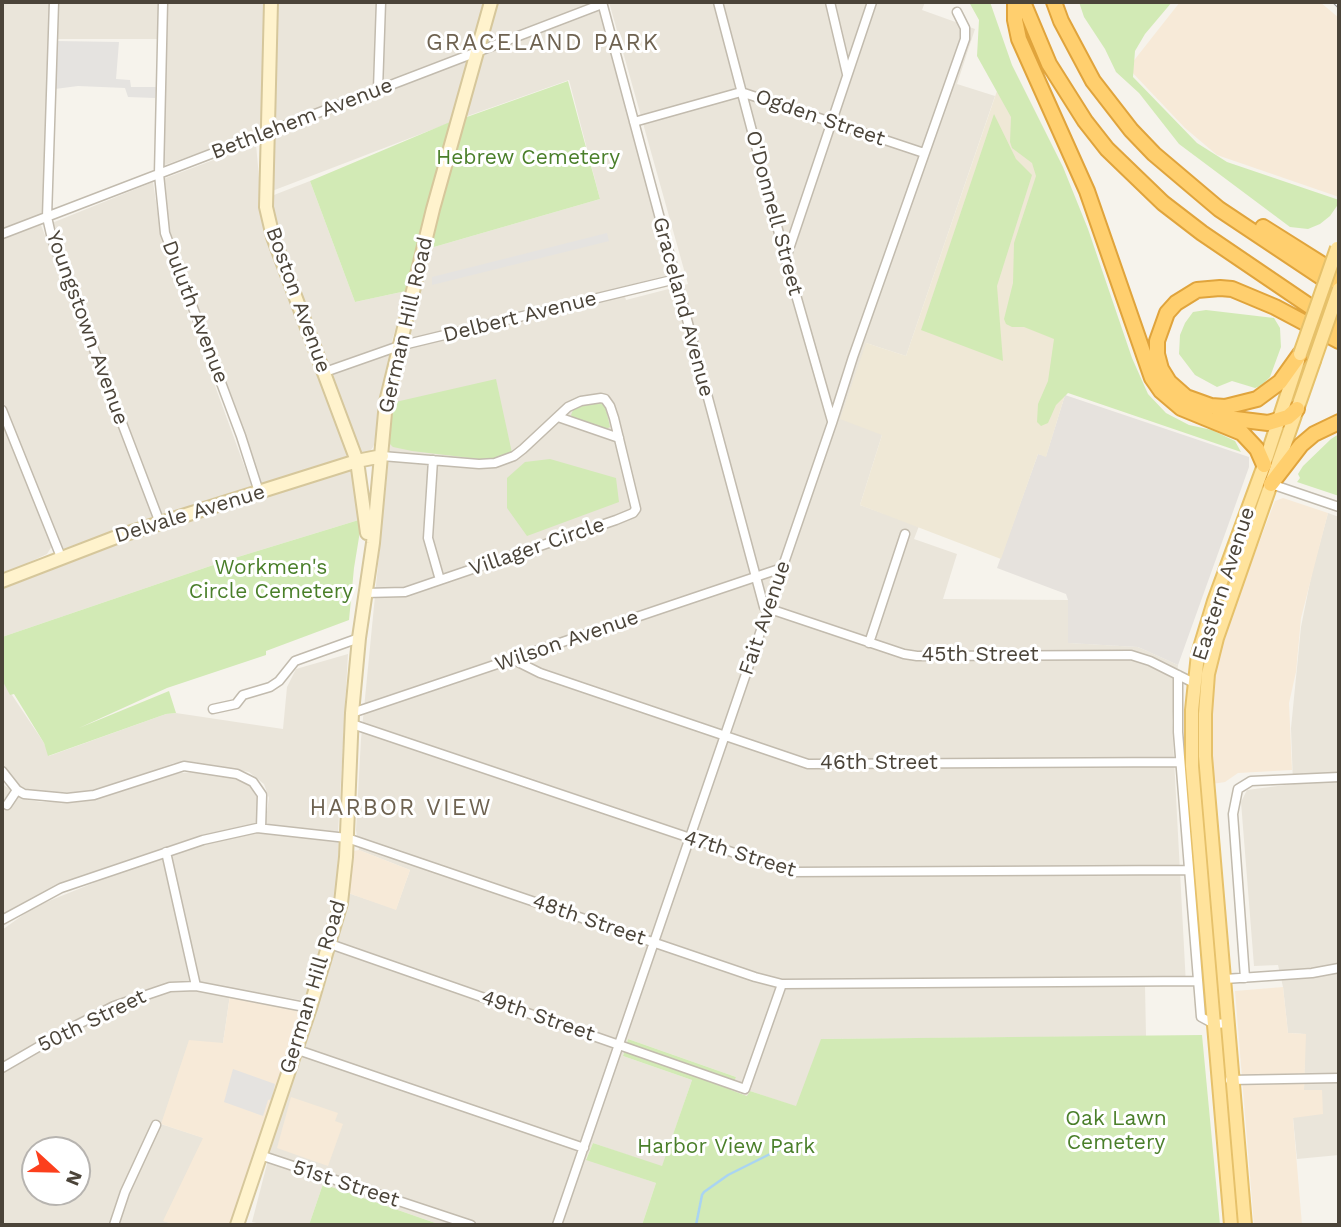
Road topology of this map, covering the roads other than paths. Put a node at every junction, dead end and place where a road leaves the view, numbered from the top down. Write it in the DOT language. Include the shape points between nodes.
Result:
graph roads {
  1 [pos="54,2"];
  2 [pos="163,2"];
  3 [pos="271,2"];
  4 [pos="381,2"];
  5 [pos="491,2"];
  6 [pos="718,2"];
  7 [pos="830,2"];
  8 [pos="872,2"];
  9 [pos="1015,2"];
  10 [pos="1023,2"];
  11 [pos="1054,2"];
  12 [pos="602,3"];
  13 [pos="957,12"];
  14 [pos="478,52"];
  15 [pos="848,76"];
  16 [pos="378,89"];
  17 [pos="741,92"];
  18 [pos="832,121"];
  19 [pos="634,122"];
  20 [pos="267,133"];
  21 [pos="924,153"];
  22 [pos="1154,154"];
  23 [pos="159,174"];
  24 [pos="47,217"];
  25 [pos="2,234"];
  26 [pos="1338,244"];
  27 [pos="786,260"];
  28 [pos="1339,275"];
  29 [pos="676,279"];
  30 [pos="1339,289"];
  31 [pos="1339,326"];
  32 [pos="1339,341"];
  33 [pos="399,346"];
  34 [pos="1307,358"];
  35 [pos="324,372"];
  36 [pos="1297,409"];
  37 [pos="2,410"];
  38 [pos="1193,413"];
  39 [pos="558,417"];
  40 [pos="1279,421"];
  41 [pos="1339,422"];
  42 [pos="832,424"];
  43 [pos="620,438"];
  44 [pos="382,456"];
  45 [pos="433,460"];
  46 [pos="357,461"];
  47 [pos="1264,466"];
  48 [pos="1271,484"];
  49 [pos="259,492"];
  50 [pos="1339,507"];
  51 [pos="160,523"];
  52 [pos="905,534"];
  53 [pos="61,557"];
  54 [pos="782,568"];
  55 [pos="756,578"];
  56 [pos="440,580"];
  57 [pos="2,581"];
  58 [pos="365,593"];
  59 [pos="768,608"];
  60 [pos="1206,625"];
  61 [pos="359,638"];
  62 [pos="869,643"];
  63 [pos="512,659"];
  64 [pos="1208,674"];
  65 [pos="1178,675"];
  66 [pos="1194,683"];
  67 [pos="213,709"];
  68 [pos="352,718"];
  69 [pos="724,736"];
  70 [pos="1205,756"];
  71 [pos="1181,762"];
  72 [pos="2,771"];
  73 [pos="1339,777"];
  74 [pos="16,790"];
  75 [pos="7,805"];
  76 [pos="261,828"];
  77 [pos="347,838"];
  78 [pos="690,839"];
  79 [pos="166,852"];
  80 [pos="1189,870"];
  81 [pos="2,920"];
  82 [pos="655,942"];
  83 [pos="330,944"];
  84 [pos="1339,968"];
  85 [pos="1245,978"];
  86 [pos="1225,979"];
  87 [pos="1205,980"];
  88 [pos="782,984"];
  89 [pos="196,986"];
  90 [pos="310,1008"];
  91 [pos="1228,1023"];
  92 [pos="1214,1024"];
  93 [pos="620,1044"];
  94 [pos="295,1049"];
  95 [pos="2,1068"];
  96 [pos="1339,1078"];
  97 [pos="1233,1080"];
  98 [pos="1219,1081"];
  99 [pos="156,1125"];
  100 [pos="584,1148"];
  101 [pos="260,1155"];
  102 [pos="114,1225"];
  103 [pos="237,1225"];
  104 [pos="471,1225"];
  105 [pos="557,1225"];
  106 [pos="1231,1225"];
  107 [pos="1245,1225"];
  1 -- 24 [label="street, Youngstown Avenue"];
  2 -- 23 [label="street, Duluth Avenue"];
  3 -- 20 [label="street, Boston Avenue"];
  4 -- 16 [label="street"];
  5 -- 14 [label="street, German Hill Road"];
  6 -- 17 [label="street, O'Donnell Street"];
  7 -- 15 [label="street"];
  8 -- 15 [label="street"];
  9 -- 38 [label="highway" via="1019,39 1087,191 1152,378 1170,401"];
  10 -- 31 [label="highway" via="1049,64 1107,149 1202,233"];
  11 -- 22 [label="highway" via="1093,81"];
  12 -- 14 [label="street, Bethlehem Avenue"];
  12 -- 19 [label="street, Graceland Avenue"];
  13 -- 21 [label="street, Fait Avenue" via="965,39"];
  14 -- 16 [label="street, Bethlehem Avenue"];
  14 -- 33 [label="street, German Hill Road"];
  15 -- 18 [label="street"];
  16 -- 20 [label="street, Bethlehem Avenue"];
  17 -- 18 [label="street, Ogden Street"];
  17 -- 19 [label="street, Ogden Street"];
  17 -- 27 [label="street, O'Donnell Street"];
  18 -- 21 [label="street, Ogden Street"];
  18 -- 27 [label="street"];
  19 -- 29 [label="street, Graceland Avenue"];
  20 -- 23 [label="street, Bethlehem Avenue"];
  20 -- 35 [label="street, Boston Avenue" via="270,227"];
  21 -- 42 [label="street, Fait Avenue"];
  22 -- 28 [label="highway"];
  22 -- 30 [label="highway" via="1219,209"];
  23 -- 24 [label="street, Bethlehem Avenue"];
  23 -- 49 [label="street, Duluth Avenue" via="167,240"];
  24 -- 25 [label="street, Bethlehem Avenue"];
  24 -- 51 [label="street, Youngstown Avenue"];
  26 -- 34 [label="main road, Eastern Avenue, bridge"];
  27 -- 42 [label="street, O'Donnell Street"];
  29 -- 33 [label="street, Delbert Avenue"];
  29 -- 55 [label="street, Graceland Avenue"];
  30 -- 34 [label="main road, Eastern Avenue, bridge"];
  32 -- 34 [label="highway" via="1275,307 1220,288 1196,290 1176,303 1157,341 1161,369 1169,382 1186,397 1218,406 1242,404 1270,391"];
  33 -- 35 [label="street, Delbert Avenue"];
  33 -- 44 [label="street, German Hill Road" via="386,402"];
  34 -- 36 [label="main road, Eastern Avenue"];
  34 -- 40 [label="main road, Eastern Avenue"];
  35 -- 46 [label="street, Boston Avenue"];
  36 -- 40 [label="highway"];
  36 -- 48 [label="main road, Eastern Avenue"];
  37 -- 53 [label="street"];
  38 -- 40 [label="highway"];
  38 -- 47 [label="highway" via="1242,432"];
  39 -- 43 [label="street"];
  39 -- 43 [label="street, Villager Circle" via="573,404 605,399"];
  39 -- 45 [label="street, Villager Circle" via="505,460 479,464"];
  40 -- 47 [label="main road, Eastern Avenue"];
  41 -- 48 [label="highway" via="1301,445"];
  42 -- 54 [label="street, Fait Avenue"];
  43 -- 56 [label="street, Villager Circle" via="636,504 634,513"];
  44 -- 45 [label="street, Villager Circle"];
  44 -- 46 [label="street, Delvale Avenue"];
  44 -- 58 [label="street, German Hill Road"];
  45 -- 56 [label="street" via="428,538"];
  46 -- 49 [label="street, Delvale Avenue"];
  46 -- 58 [label="street, Boston Avenue" via="367,524"];
  47 -- 60 [label="main road, Eastern Avenue"];
  48 -- 50 [label="street"];
  48 -- 64 [label="main road, Eastern Avenue"];
  49 -- 51 [label="street, Delvale Avenue"];
  51 -- 53 [label="street, Delvale Avenue"];
  52 -- 62 [label="street"];
  53 -- 57 [label="street, Delvale Avenue"];
  54 -- 55 [label="street, Wilson Avenue"];
  54 -- 59 [label="street, Fait Avenue"];
  55 -- 59 [label="street, Graceland Avenue"];
  55 -- 63 [label="street, Wilson Avenue"];
  56 -- 58 [label="street, Villager Circle" via="405,592"];
  58 -- 61 [label="street, German Hill Road"];
  59 -- 62 [label="street, 45th Street"];
  59 -- 69 [label="street, Fait Avenue"];
  60 -- 64 [label="main road" via="1210,633 1202,667"];
  60 -- 66 [label="main road, Eastern Avenue"];
  61 -- 67 [label="street" via="295,661 270,687 243,695 236,704"];
  61 -- 68 [label="street, German Hill Road"];
  62 -- 65 [label="street, 45th Street" via="918,656 1131,655"];
  63 -- 68 [label="street, Wilson Avenue"];
  63 -- 69 [label="street, 46th Street" via="540,673"];
  64 -- 70 [label="main road, Eastern Avenue"];
  65 -- 66 [label="street, 45th Street"];
  65 -- 71 [label="street, Eastern Avenue"];
  66 -- 70 [label="main road" via="1200,689"];
  66 -- 87 [label="main road, Eastern Avenue" via="1192,766"];
  68 -- 77 [label="street, German Hill Road"];
  68 -- 78 [label="street, 47th Street"];
  69 -- 71 [label="street, 46th Street" via="819,764"];
  69 -- 78 [label="street, Fait Avenue"];
  70 -- 86 [label="main road, Eastern Avenue"];
  71 -- 80 [label="street, Eastern Avenue"];
  72 -- 74 [label="street"];
  73 -- 85 [label="street" via="1251,781 1238,789 1233,814"];
  74 -- 75 [label="street"];
  74 -- 76 [label="street" via="44,797 80,797 173,768 201,767 253,782 262,795"];
  76 -- 77 [label="street, 48th Street"];
  76 -- 79 [label="street, 48th Street"];
  77 -- 82 [label="street, 48th Street"];
  77 -- 83 [label="street, German Hill Road" via="341,904"];
  78 -- 80 [label="street, 47th Street" via="780,870 807,873"];
  78 -- 82 [label="street, Fait Avenue"];
  79 -- 81 [label="street, 48th Street" via="61,888"];
  79 -- 89 [label="street"];
  80 -- 87 [label="street, Eastern Avenue"];
  82 -- 88 [label="street, 48th Street"];
  82 -- 93 [label="street, Fait Avenue"];
  83 -- 90 [label="street, German Hill Road"];
  83 -- 93 [label="street, 49th Street"];
  84 -- 85 [label="street"];
  85 -- 86 [label="street"];
  86 -- 87 [label="main road"];
  86 -- 91 [label="main road, Eastern Avenue"];
  87 -- 88 [label="street, 48th Street"];
  87 -- 92 [label="main road, Eastern Avenue"];
  88 -- 93 [label="street, 49th Street" via="745,1089"];
  89 -- 90 [label="street, 50th Street"];
  89 -- 95 [label="street, 50th Street" via="170,986 145,993"];
  90 -- 94 [label="street, German Hill Road"];
  91 -- 92 [label="street"];
  91 -- 97 [label="main road, Eastern Avenue"];
  92 -- 98 [label="main road, Eastern Avenue"];
  93 -- 100 [label="street, Fait Avenue"];
  94 -- 100 [label="street"];
  94 -- 101 [label="street, German Hill Road"];
  96 -- 97 [label="street"];
  97 -- 98 [label="street"];
  97 -- 107 [label="main road, Eastern Avenue"];
  98 -- 106 [label="main road, Eastern Avenue"];
  99 -- 102 [label="street"];
  100 -- 105 [label="street, Fait Avenue"];
  101 -- 103 [label="street, German Hill Road"];
  101 -- 104 [label="street, 51st Street"];
}
